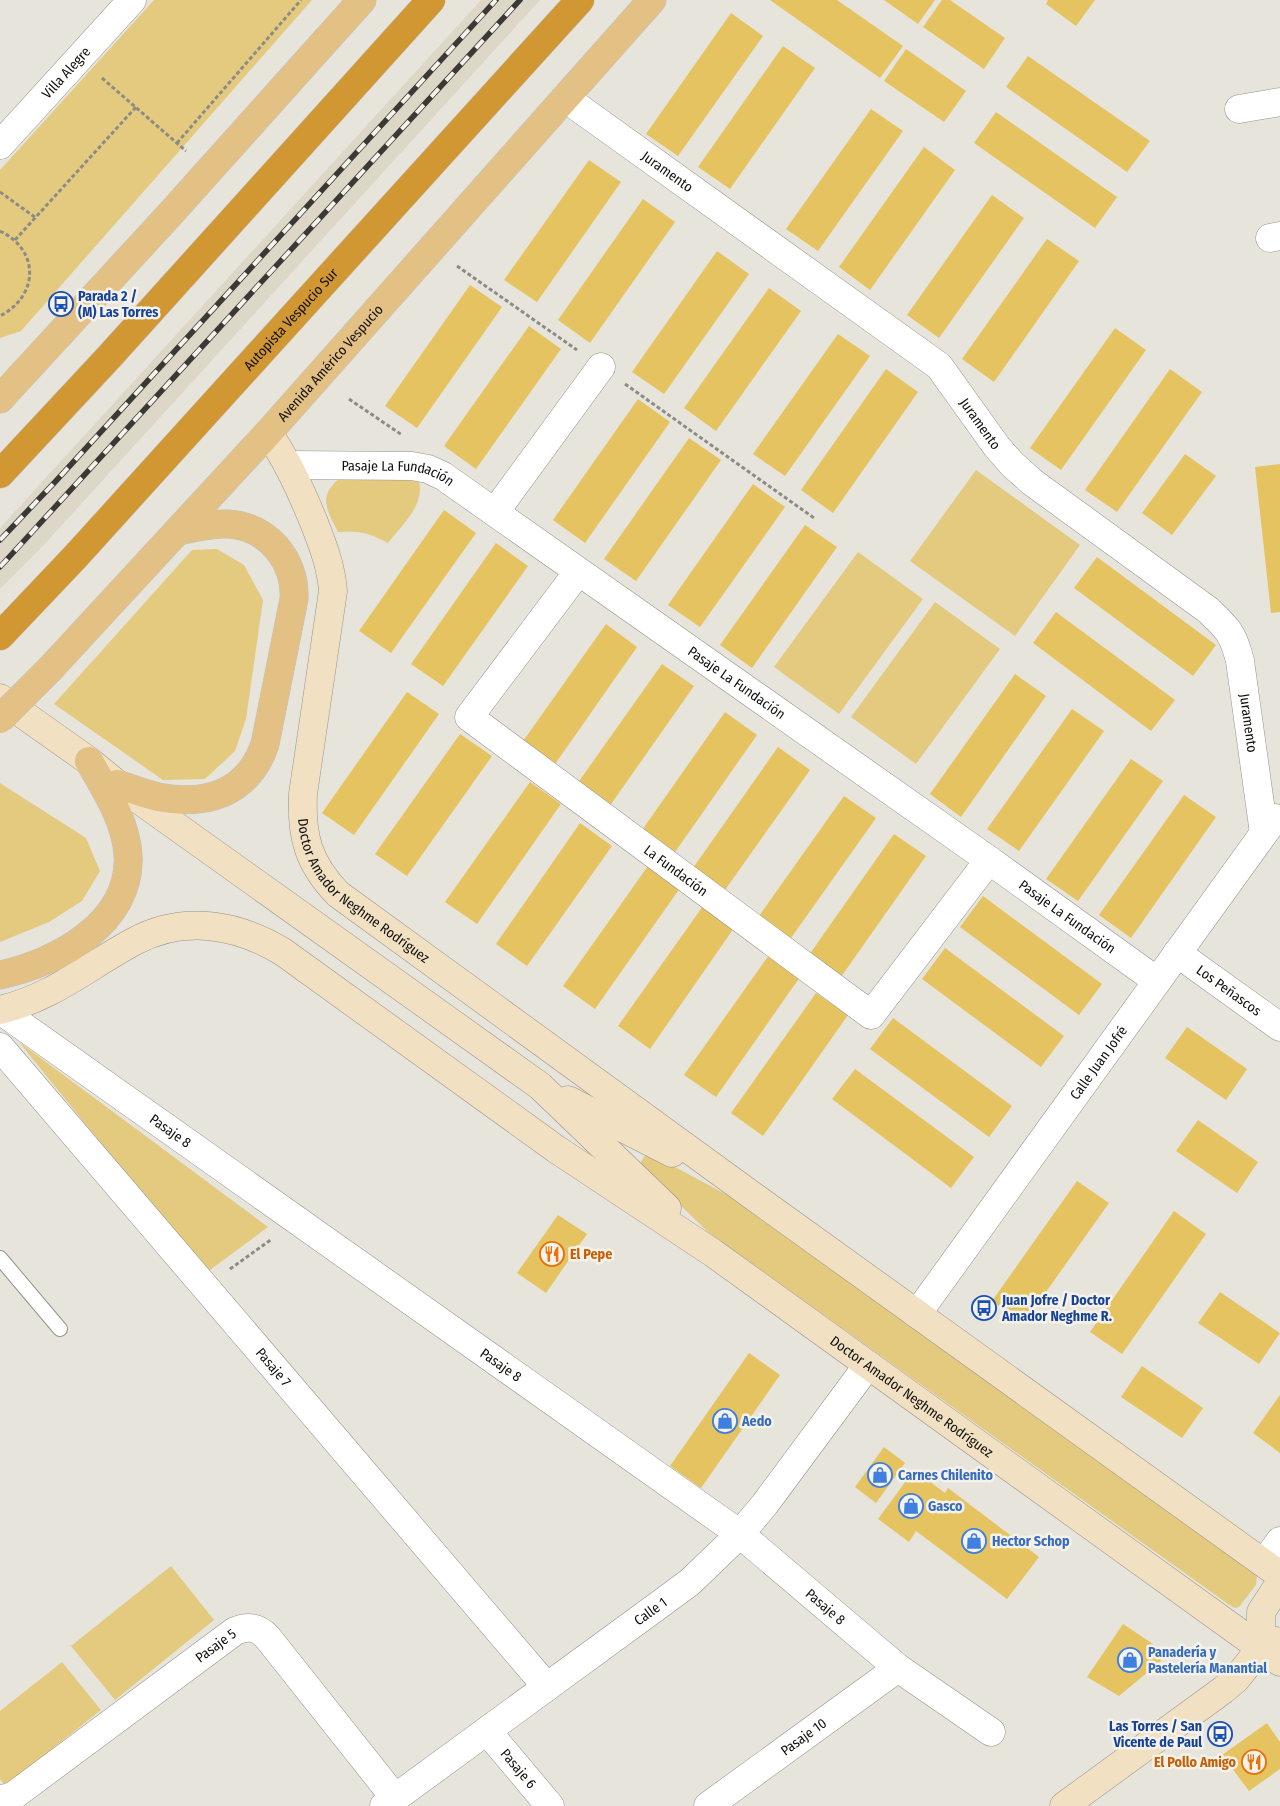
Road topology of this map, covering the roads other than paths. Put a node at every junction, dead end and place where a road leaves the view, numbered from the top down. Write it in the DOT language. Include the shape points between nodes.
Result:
graph roads {
  1 [pos="132,0"];
  2 [pos="362,0"];
  3 [pos="431,0"];
  4 [pos="580,0"];
  5 [pos="652,0"];
  6 [pos="566,98"];
  7 [pos="1280,102"];
  8 [pos="1239,109"];
  9 [pos="0,145"];
  10 [pos="601,367"];
  11 [pos="27,369"];
  12 [pos="0,379"];
  13 [pos="0,399"];
  14 [pos="268,433"];
  15 [pos="288,465"];
  16 [pos="0,474"];
  17 [pos="494,512"];
  18 [pos="179,531"];
  19 [pos="578,572"];
  20 [pos="0,636"];
  21 [pos="0,698"];
  22 [pos="0,719"];
  23 [pos="89,761"];
  24 [pos="117,784"];
  25 [pos="1280,811"];
  26 [pos="1264,833"];
  27 [pos="989,860"];
  28 [pos="1176,954"];
  29 [pos="0,975"];
  30 [pos="1157,981"];
  31 [pos="0,1010"];
  32 [pos="1280,1026"];
  33 [pos="0,1047"];
  34 [pos="540,1086"];
  35 [pos="753,1196"];
  36 [pos="713,1253"];
  37 [pos="0,1258"];
  38 [pos="918,1314"];
  39 [pos="60,1329"];
  40 [pos="868,1365"];
  41 [pos="740,1534"];
  42 [pos="1280,1541"];
  43 [pos="1275,1574"];
  44 [pos="1274,1650"];
  45 [pos="898,1668"];
  46 [pos="548,1687"];
  47 [pos="487,1731"];
  48 [pos="991,1732"];
  49 [pos="0,1800"];
  50 [pos="389,1802"];
  51 [pos="550,1806"];
  52 [pos="708,1806"];
  53 [pos="1064,1806"];
  1 -- 9 [label="street, Villa Alegre"];
  2 -- 11 [label="main road"];
  3 -- 16 [label="highway"];
  4 -- 20 [label="highway, Autopista Vespucio Sur"];
  5 -- 6 [label="main road, Avenida Américo Vespucio"];
  6 -- 14 [label="main road, Avenida Américo Vespucio"];
  6 -- 26 [label="street, Juramento" via="939,366 1012,464 1227,627 1240,660"];
  7 -- 8 [label="street"];
  10 -- 17 [label="street"];
  11 -- 12 [label="main road"];
  11 -- 13 [label="main road"];
  14 -- 15 [label="main road, Doctor Amador Neghme Rodríguez"];
  14 -- 18 [label="main road, Avenida Américo Vespucio"];
  15 -- 17 [label="street, Pasaje La Fundación" via="412,466 428,469"];
  15 -- 35 [label="main road, Doctor Amador Neghme Rodríguez" via="323,545 332,579 302,810 304,837 319,872 338,894"];
  17 -- 19 [label="street, Pasaje La Fundación"];
  18 -- 22 [label="main road, Avenida Américo Vespucio, bridge"];
  18 -- 24 [label="main road" via="214,524 249,528 274,545 290,569 294,580 294,599 265,744 257,763 242,781 222,794 207,798 170,799"];
  19 -- 27 [label="street, Pasaje La Fundación"];
  19 -- 27 [label="street, La Fundación" via="469,717 872,1014"];
  21 -- 23 [label="main road, Doctor Amador Neghme Rodríguez"];
  23 -- 24 [label="main road, Doctor Amador Neghme Rodríguez"];
  23 -- 29 [label="main road" via="123,831 128,855 123,886 107,916 90,934 55,955"];
  24 -- 34 [label="main road, Doctor Amador Neghme Rodríguez"];
  25 -- 26 [label="street, Calle Juan Jofré"];
  26 -- 28 [label="street, Calle Juan Jofré"];
  27 -- 30 [label="street, Pasaje La Fundación"];
  28 -- 30 [label="street, Calle Juan Jofré"];
  28 -- 32 [label="street, Los Peñascos"];
  30 -- 38 [label="street, Calle Juan Jofré"];
  31 -- 36 [label="main road, Doctor Amador Neghme Rodríguez" via="49,993 135,940 156,932 200,924 244,932 283,952 556,1149"];
  31 -- 41 [label="street, Pasaje 8"];
  33 -- 46 [label="street, Pasaje 7"];
  34 -- 35 [label="main road, Doctor Amador Neghme Rodríguez"];
  34 -- 36 [label="main road, Doctor Amador Neghme Rodríguez"];
  35 -- 38 [label="main road, Doctor Amador Neghme Rodríguez"];
  36 -- 40 [label="main road, Doctor Amador Neghme Rodríguez"];
  37 -- 39 [label="lane"];
  38 -- 43 [label="main road, Doctor Amador Neghme Rodríguez"];
  40 -- 41 [label="street, Calle 1"];
  40 -- 44 [label="main road, Doctor Amador Neghme Rodríguez"];
  41 -- 45 [label="street, Pasaje 8"];
  41 -- 46 [label="street, Calle 1" via="690,1582"];
  42 -- 43 [label="street"];
  43 -- 44 [label="main road" via="1261,1612"];
  44 -- 53 [label="main road" via="1245,1668 1223,1690"];
  45 -- 48 [label="street, Pasaje 8"];
  45 -- 52 [label="street, Pasaje 10"];
  46 -- 47 [label="street, Calle 1"];
  47 -- 50 [label="street, Calle 1"];
  47 -- 51 [label="street, Pasaje 6"];
  49 -- 50 [label="street, Pasaje 5" via="13,1796 235,1631 253,1627 268,1638"];
}
